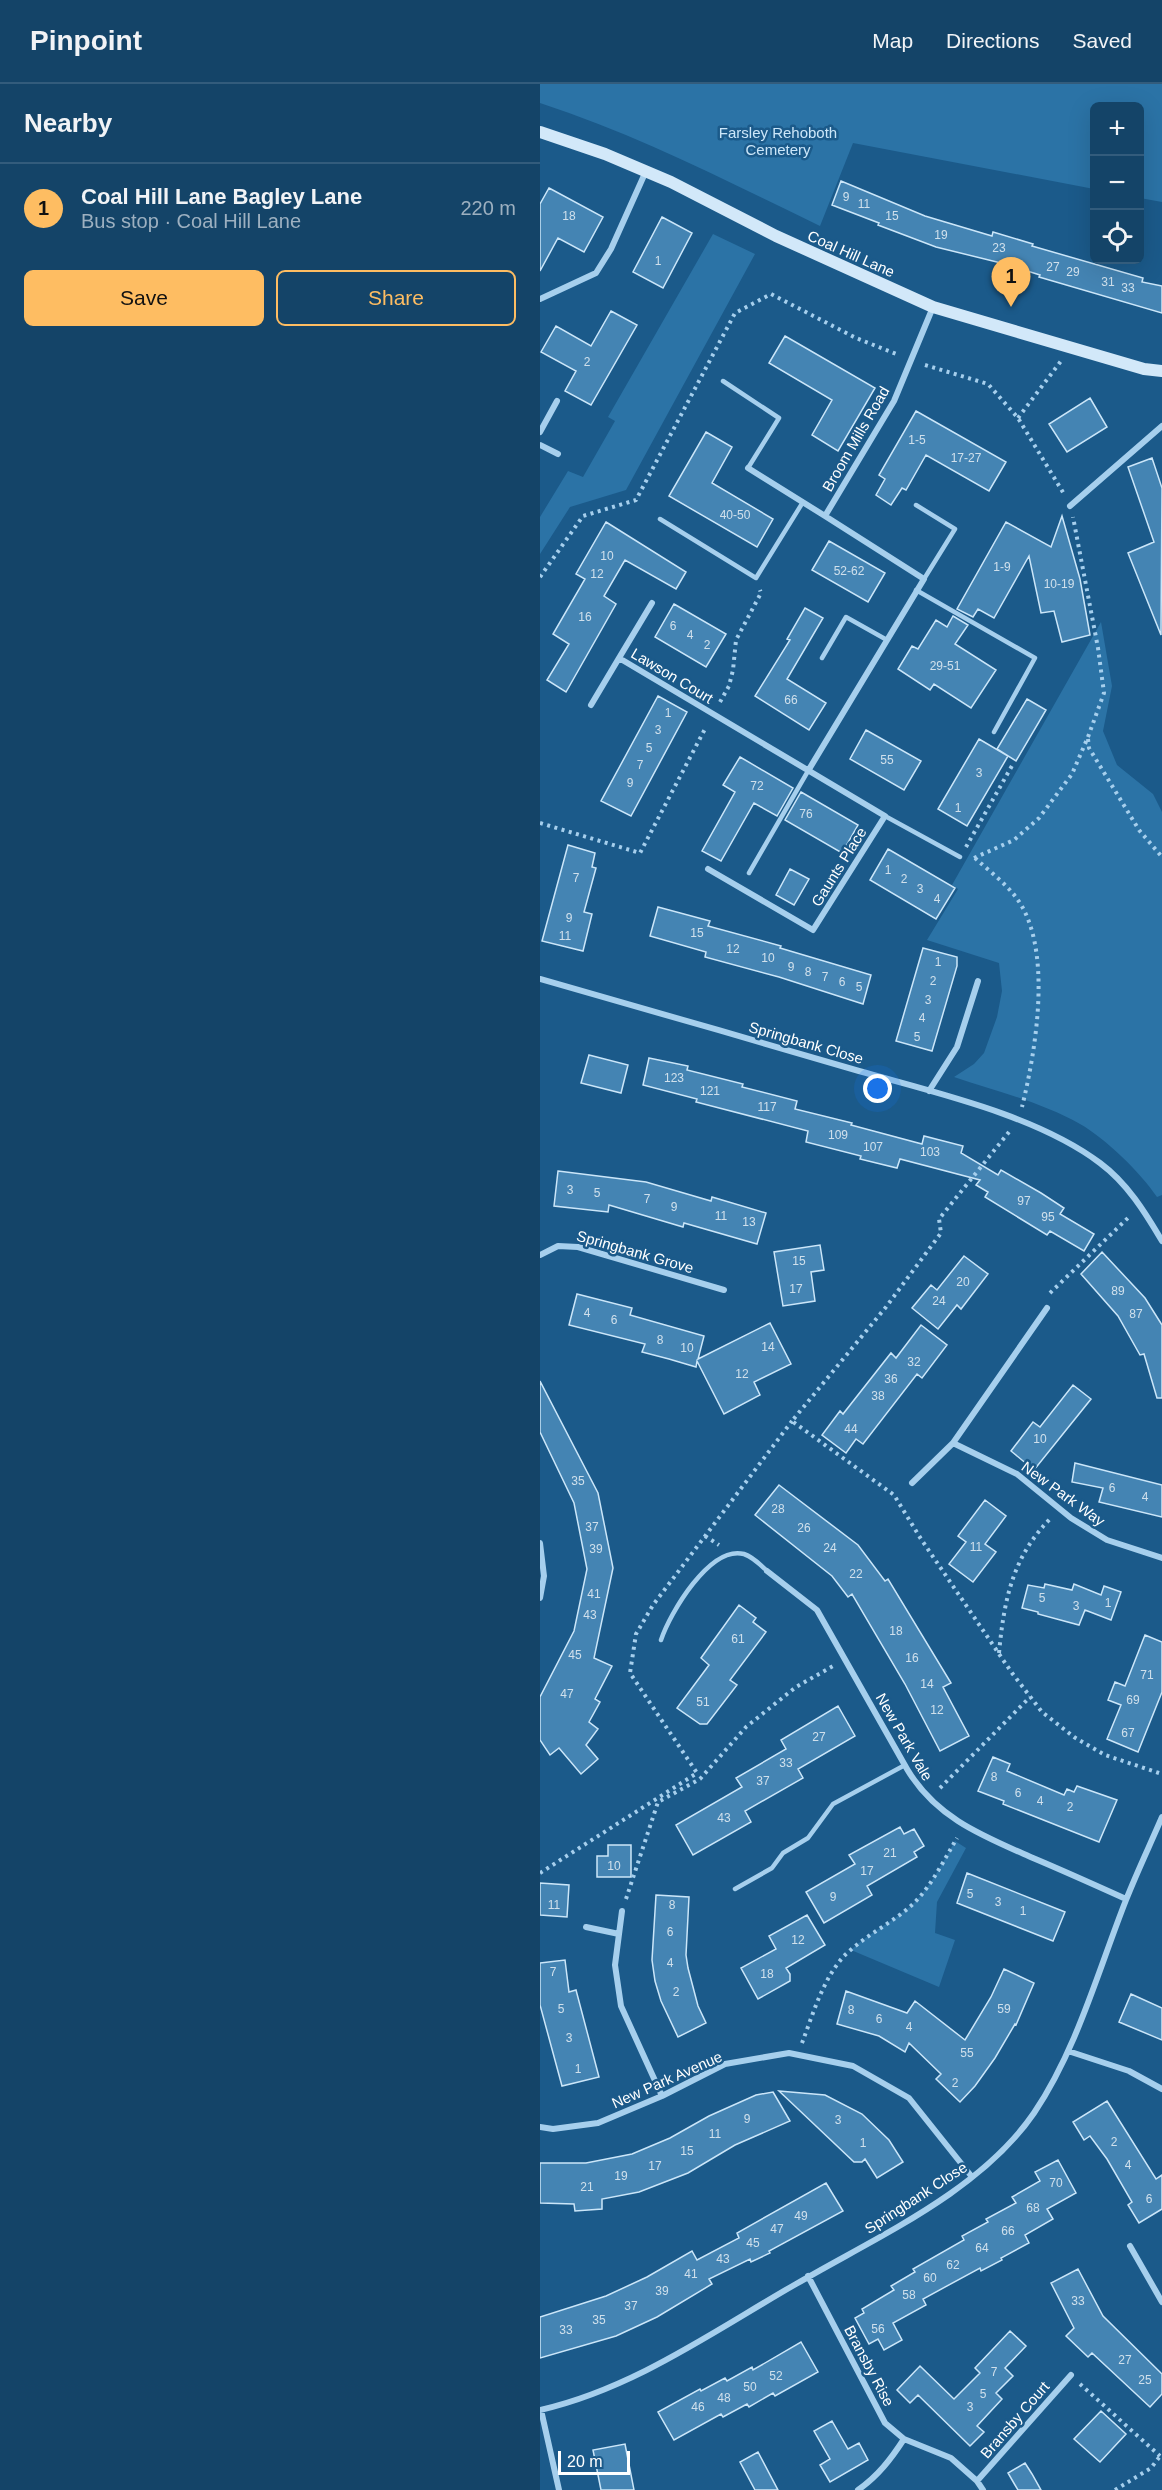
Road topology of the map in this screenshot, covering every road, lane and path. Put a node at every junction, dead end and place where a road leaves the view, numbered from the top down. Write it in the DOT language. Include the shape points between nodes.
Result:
graph roads {
  1 [pos="540,132"];
  2 [pos="646,171"];
  3 [pos="540,299"];
  4 [pos="933,308"];
  5 [pos="1070,349"];
  6 [pos="911,361"];
  7 [pos="1162,371"];
  8 [pos="723,381"];
  9 [pos="557,400"];
  10 [pos="1018,418"];
  11 [pos="1162,426"];
  12 [pos="540,432"];
  13 [pos="540,445"];
  14 [pos="558,454"];
  15 [pos="748,468"];
  16 [pos="803,502"];
  17 [pos="916,505"];
  18 [pos="1071,506"];
  19 [pos="825,516"];
  20 [pos="660,519"];
  21 [pos="540,577"];
  22 [pos="756,578"];
  23 [pos="924,579"];
  24 [pos="916,590"];
  25 [pos="652,603"];
  26 [pos="886,640"];
  27 [pos="619,658"];
  28 [pos="822,658"];
  29 [pos="591,705"];
  30 [pos="712,714"];
  31 [pos="994,732"];
  32 [pos="1088,737"];
  33 [pos="1013,764"];
  34 [pos="808,771"];
  35 [pos="885,816"];
  36 [pos="540,823"];
  37 [pos="960,857"];
  38 [pos="1162,857"];
  39 [pos="975,858"];
  40 [pos="708,869"];
  41 [pos="749,873"];
  42 [pos="540,979"];
  43 [pos="978,981"];
  44 [pos="928,1091"];
  45 [pos="1019,1120"];
  46 [pos="1140,1207"];
  47 [pos="1162,1241"];
  48 [pos="540,1255"];
  49 [pos="723,1290"];
  50 [pos="1047,1308"];
  51 [pos="792,1421"];
  52 [pos="953,1443"];
  53 [pos="912,1483"];
  54 [pos="1061,1509"];
  55 [pos="540,1543"];
  56 [pos="1162,1558"];
  57 [pos="767,1571"];
  58 [pos="540,1598"];
  59 [pos="661,1640"];
  60 [pos="999,1654"];
  61 [pos="846,1659"];
  62 [pos="1030,1696"];
  63 [pos="905,1765"];
  64 [pos="1162,1774"];
  65 [pos="659,1799"];
  66 [pos="929,1799"];
  67 [pos="1162,1817"];
  68 [pos="965,1826"];
  69 [pos="540,1873"];
  70 [pos="735,1889"];
  71 [pos="1126,1899"];
  72 [pos="622,1911"];
  73 [pos="586,1927"];
  74 [pos="619,1934"];
  75 [pos="1068,2051"];
  76 [pos="798,2055"];
  77 [pos="1162,2089"];
  78 [pos="662,2096"];
  79 [pos="540,2127"];
  80 [pos="972,2177"];
  81 [pos="1130,2246"];
  82 [pos="808,2276"];
  83 [pos="1162,2302"];
  84 [pos="1071,2375"];
  85 [pos="541,2410"];
  86 [pos="904,2439"];
  87 [pos="1161,2455"];
  88 [pos="977,2481"];
  89 [pos="559,2490"];
  90 [pos="858,2490"];
  91 [pos="982,2490"];
  92 [pos="1114,2490"];
  1 -- 2 [label="street, Coal Hill Lane"];
  2 -- 3 [label="street" via="596,273"];
  2 -- 4 [label="street, Coal Hill Lane"];
  4 -- 5 [label="street, Coal Hill Lane"];
  4 -- 6 [label="street, Broom Mills Road"];
  5 -- 7 [label="street, Coal Hill Lane"];
  5 -- 10 [label="path"];
  6 -- 10 [label="path" via="987,384"];
  6 -- 19 [label="street, Broom Mills Road" via="894,400"];
  6 -- 21 [label="path" via="771,294 735,313 636,500 583,516"];
  8 -- 15 [label="lane" via="779,418"];
  9 -- 12 [label="street"];
  10 -- 18 [label="path"];
  11 -- 18 [label="street"];
  13 -- 14 [label="street"];
  15 -- 16 [label="street, Broom Mills Road"];
  16 -- 19 [label="street, Broom Mills Road"];
  16 -- 22 [label="lane"];
  17 -- 23 [label="lane" via="955,529"];
  18 -- 32 [label="path" via="1104,693"];
  19 -- 23 [label="street, Broom Mills Road"];
  20 -- 22 [label="lane"];
  22 -- 30 [label="path" via="761,593 736,640 729,686"];
  23 -- 24 [label="street"];
  24 -- 26 [label="street"];
  24 -- 31 [label="lane" via="1035,658"];
  25 -- 27 [label="street, Lawson Court"];
  26 -- 28 [label="lane" via="846,617"];
  26 -- 34 [label="street"];
  27 -- 29 [label="street, Lawson Court"];
  27 -- 30 [label="street, Lawson Court"];
  30 -- 34 [label="street"];
  30 -- 36 [label="path" via="640,853"];
  32 -- 38 [label="path" via="1089,748 1139,830"];
  32 -- 39 [label="path" via="1072,774 1039,818 1014,840"];
  33 -- 37 [label="path"];
  34 -- 35 [label="street"];
  34 -- 41 [label="lane"];
  35 -- 37 [label="lane"];
  35 -- 40 [label="street, Gaunts Place" via="813,930"];
  37 -- 39 [label="path"];
  39 -- 45 [label="path" via="1016,897 1033,933 1038,1017"];
  42 -- 44 [label="street, Springbank Close"];
  43 -- 44 [label="street" via="957,1047"];
  44 -- 45 [label="street, Springbank Close"];
  45 -- 46 [label="street, Springbank Close" via="1101,1163 1131,1192"];
  45 -- 51 [label="path" via="939,1219 941,1233 886,1307"];
  46 -- 47 [label="street, Springbank Close"];
  46 -- 50 [label="path" via="1048,1295"];
  48 -- 49 [label="street, Springbank Grove" via="558,1246 578,1246"];
  50 -- 52 [label="street"];
  51 -- 60 [label="path" via="894,1495"];
  51 -- 65 [label="path" via="653,1605 636,1634 630,1673 697,1773"];
  52 -- 53 [label="street"];
  52 -- 54 [label="street, New Park Way" via="1017,1474"];
  54 -- 56 [label="street, New Park Way" via="1107,1540"];
  54 -- 60 [label="path" via="1023,1552 1009,1588"];
  55 -- 58 [label="street" via="544,1576"];
  57 -- 59 [label="lane" via="744,1554 720,1558 708,1567 679,1605"];
  57 -- 61 [label="street, New Park Vale" via="817,1610"];
  60 -- 62 [label="path"];
  61 -- 63 [label="street, New Park Vale"];
  61 -- 65 [label="path" via="796,1687 747,1727 700,1779"];
  62 -- 64 [label="path" via="1042,1712 1074,1737 1105,1755"];
  62 -- 66 [label="path"];
  63 -- 66 [label="street, New Park Vale"];
  63 -- 70 [label="lane" via="833,1804 807,1838 783,1853 771,1868"];
  65 -- 69 [label="path"];
  65 -- 72 [label="path"];
  66 -- 68 [label="street, New Park Vale"];
  67 -- 71 [label="street, Springbank Close"];
  68 -- 71 [label="street, New Park Vale"];
  68 -- 76 [label="path" via="914,1903 843,1957 826,1983"];
  71 -- 75 [label="street, Springbank Close"];
  72 -- 74 [label="street"];
  73 -- 74 [label="street"];
  74 -- 78 [label="street" via="615,1965 621,2006"];
  75 -- 77 [label="street" via="1129,2071"];
  75 -- 80 [label="street, Springbank Close" via="1033,2113"];
  76 -- 78 [label="street, New Park Avenue" via="789,2053 725,2064"];
  76 -- 80 [label="street, New Park Avenue" via="854,2066 909,2097"];
  78 -- 79 [label="street, New Park Avenue" via="598,2123"];
  80 -- 82 [label="street, Springbank Close" via="904,2224"];
  81 -- 83 [label="street"];
  82 -- 85 [label="street, Springbank Close" via="665,2360 601,2392"];
  82 -- 86 [label="street, Bransby Rise" via="885,2423"];
  84 -- 87 [label="path"];
  84 -- 88 [label="street, Bransby Court"];
  85 -- 89 [label="street"];
  86 -- 88 [label="street, Bransby Rise" via="951,2458"];
  86 -- 90 [label="street" via="890,2460"];
  87 -- 92 [label="path" via="1151,2468"];
  88 -- 91 [label="street, Bransby Rise"];
}
